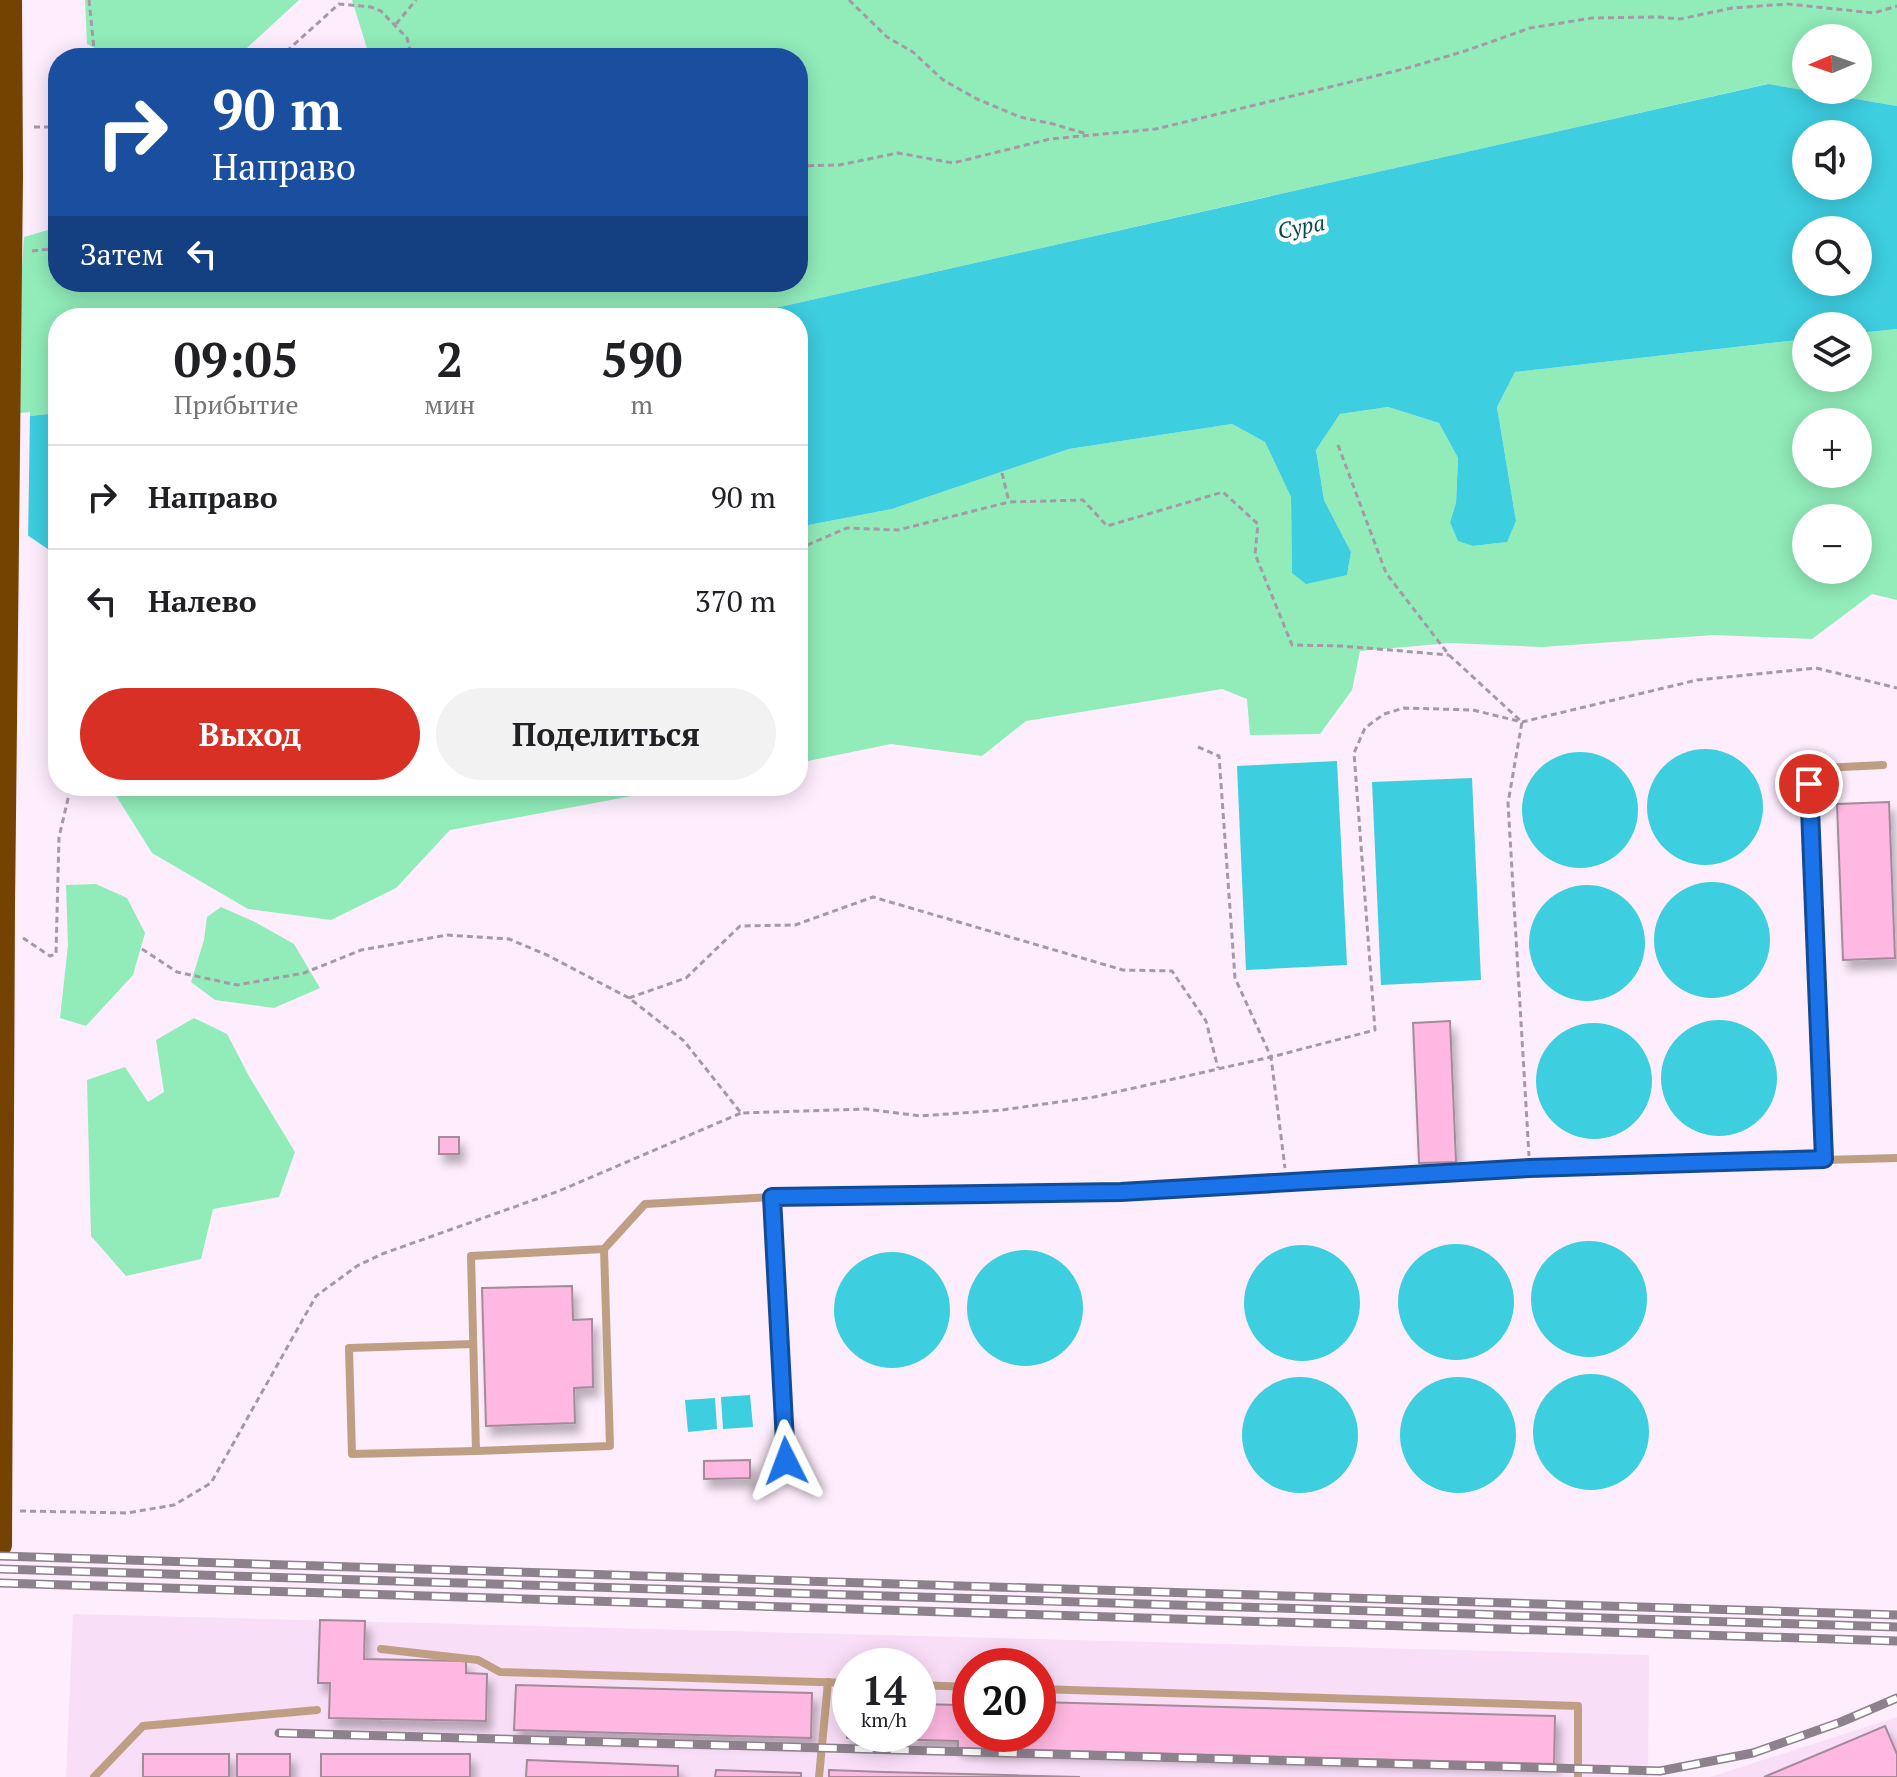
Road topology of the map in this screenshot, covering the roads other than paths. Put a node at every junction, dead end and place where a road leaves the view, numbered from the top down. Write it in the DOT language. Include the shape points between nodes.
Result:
graph roads {
  1 [pos="10,0"];
  2 [pos="1883,765"];
  3 [pos="1897,1158"];
  4 [pos="1824,1159"];
  5 [pos="772,1197"];
  6 [pos="604,1249"];
  7 [pos="473,1344"];
  8 [pos="476,1451"];
  9 [pos="786,1461"];
  10 [pos="1,1467"];
  11 [pos="0,1545"];
  12 [pos="381,1649"];
  13 [pos="828,1682"];
  14 [pos="832,1682"];
  15 [pos="1056,1690"];
  16 [pos="317,1710"];
  17 [pos="94,1777"];
  18 [pos="819,1777"];
  19 [pos="1578,1777"];
  1 -- 10 [label="highway"];
  2 -- 4 [label="lane" via="1823,768 1809,784"];
  3 -- 4 [label="lane"];
  4 -- 5 [label="lane" via="1530,1168 1121,1192"];
  5 -- 6 [label="lane" via="645,1204"];
  5 -- 9 [label="lane"];
  6 -- 7 [label="lane" via="471,1256"];
  6 -- 8 [label="lane" via="610,1446"];
  7 -- 8 [label="lane"];
  7 -- 8 [label="lane" via="349,1348 351,1427 352,1454"];
  10 -- 11 [label="highway"];
  12 -- 13 [label="lane" via="478,1660 500,1672"];
  13 -- 14 [label="lane"];
  13 -- 18 [label="lane"];
  15 -- 19 [label="lane" via="1578,1706"];
  16 -- 17 [label="lane" via="143,1726"];
}
